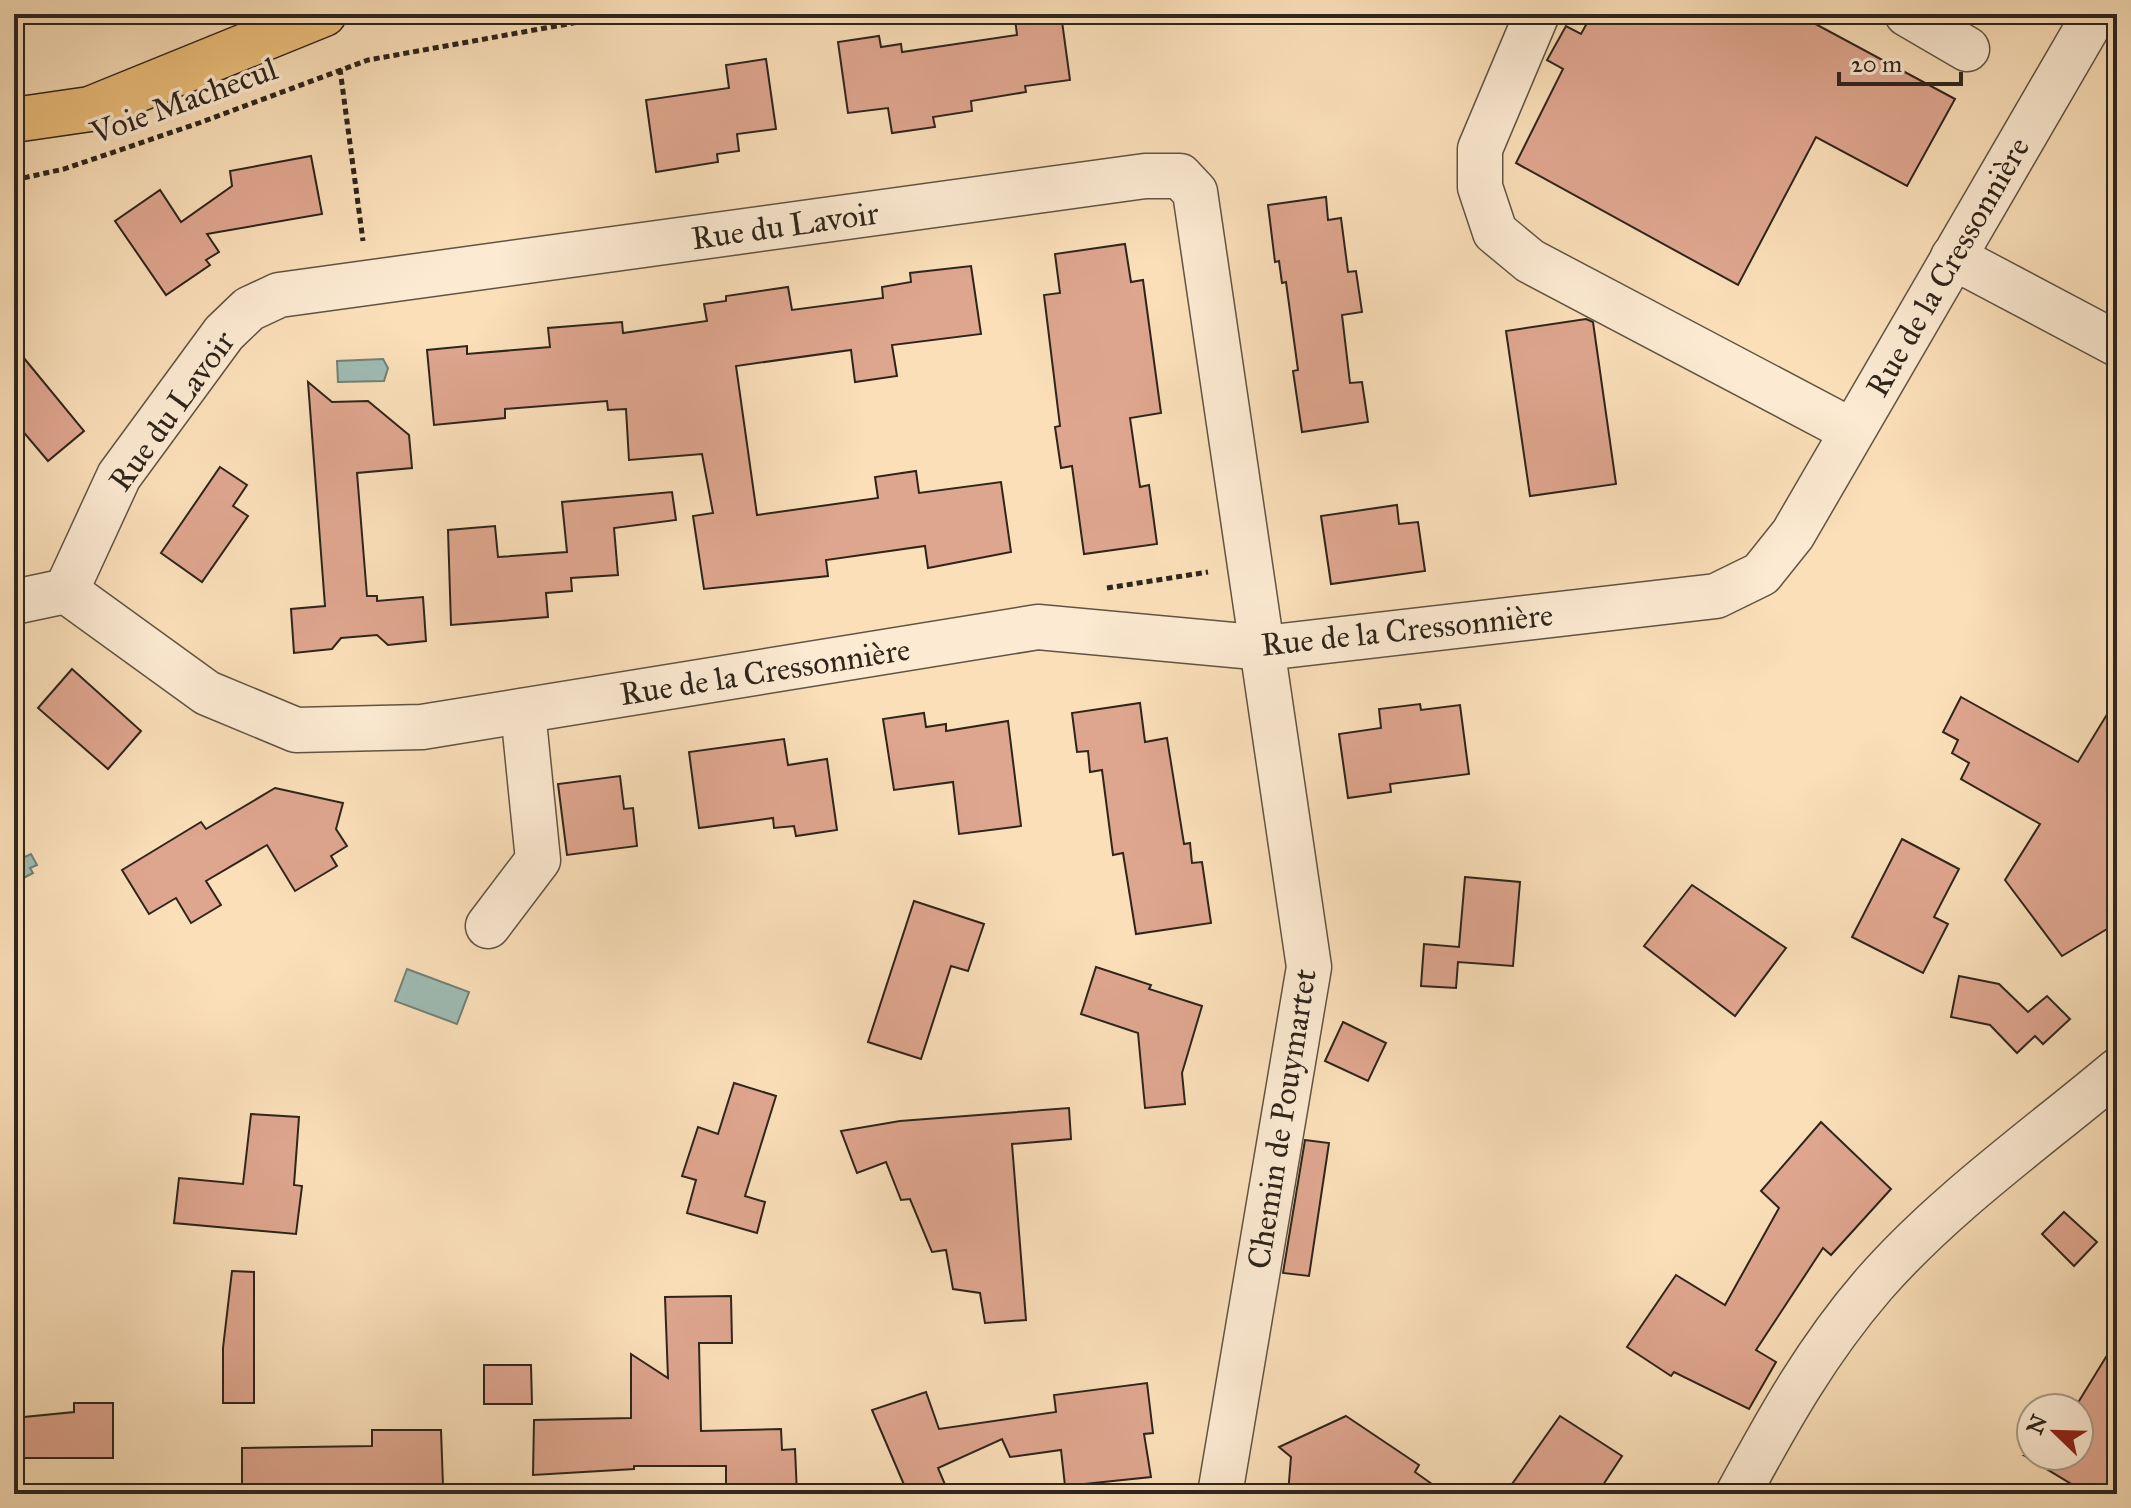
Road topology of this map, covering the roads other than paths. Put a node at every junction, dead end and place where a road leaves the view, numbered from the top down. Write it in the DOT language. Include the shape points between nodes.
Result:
graph roads {
  1 [pos="324,14"];
  2 [pos="1537,14"];
  3 [pos="1907,14"];
  4 [pos="2095,14"];
  5 [pos="1967,49"];
  6 [pos="14,120"];
  7 [pos="1953,257"];
  8 [pos="2117,344"];
  9 [pos="1852,431"];
  10 [pos="66,591"];
  11 [pos="14,602"];
  12 [pos="1265,648"];
  13 [pos="523,711"];
  14 [pos="488,926"];
  15 [pos="2117,1071"];
  16 [pos="1220,1494"];
  17 [pos="1738,1494"];
  1 -- 6 [label="main road" via="90,109"];
  2 -- 9 [label="street" via="1480,149 1480,187 1495,232 1530,261"];
  3 -- 5 [label="street"];
  4 -- 7 [label="street, Rue de la Cressonnière"];
  7 -- 8 [label="street"];
  7 -- 9 [label="street, Rue de la Cressonnière"];
  9 -- 12 [label="street, Rue de la Cressonnière" via="1793,534 1761,574 1716,596"];
  10 -- 11 [label="street"];
  10 -- 12 [label="street, Rue du Lavoir" via="119,476 224,333 249,309 279,295 1145,176 1180,176 1195,192"];
  10 -- 13 [label="street, Rue de la Cressonnière" via="207,693 296,730 422,727"];
  12 -- 13 [label="street, Rue de la Cressonnière" via="1038,627"];
  12 -- 16 [label="street, Chemin de Pouymartet" via="1309,967"];
  13 -- 14 [label="street" via="538,860"];
  15 -- 17 [label="street" via="1952,1209 1876,1282 1794,1390"];
}
